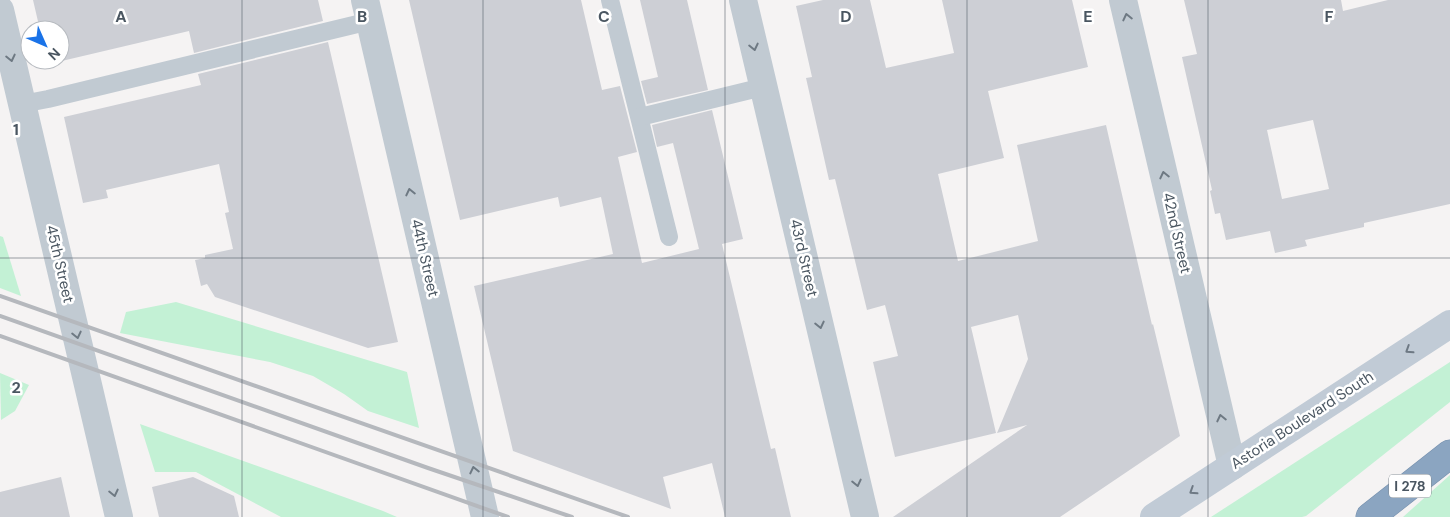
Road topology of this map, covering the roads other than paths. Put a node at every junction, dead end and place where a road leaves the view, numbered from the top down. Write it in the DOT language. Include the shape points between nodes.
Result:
graph roads {
  1 [pos="610,0"];
  2 [pos="743,0"];
  3 [pos="1123,0"];
  4 [pos="0,10"];
  5 [pos="368,11"];
  6 [pos="764,87"];
  7 [pos="22,104"];
  8 [pos="640,118"];
  9 [pos="669,237"];
  10 [pos="1450,324"];
  11 [pos="1450,454"];
  12 [pos="1232,466"];
  13 [pos="119,517"];
  14 [pos="485,517"];
  15 [pos="865,517"];
  16 [pos="1154,517"];
  17 [pos="1370,517"];
  1 -- 8 [label="lane"];
  2 -- 6 [label="street, 43rd Street, one-way"];
  12 -- 3 [label="street, 42nd Street, one-way"];
  4 -- 7 [label="street, 45th Street, one-way"];
  5 -- 7 [label="lane"];
  14 -- 5 [label="street, 44th Street, one-way"];
  6 -- 8 [label="lane"];
  6 -- 15 [label="street, 43rd Street, one-way"];
  7 -- 13 [label="street, 45th Street, one-way"];
  8 -- 9 [label="lane"];
  10 -- 12 [label="main road, Astoria Boulevard South, one-way"];
  11 -- 17 [label="highway, I 278"];
  12 -- 16 [label="main road, Astoria Boulevard South, one-way"];
}
